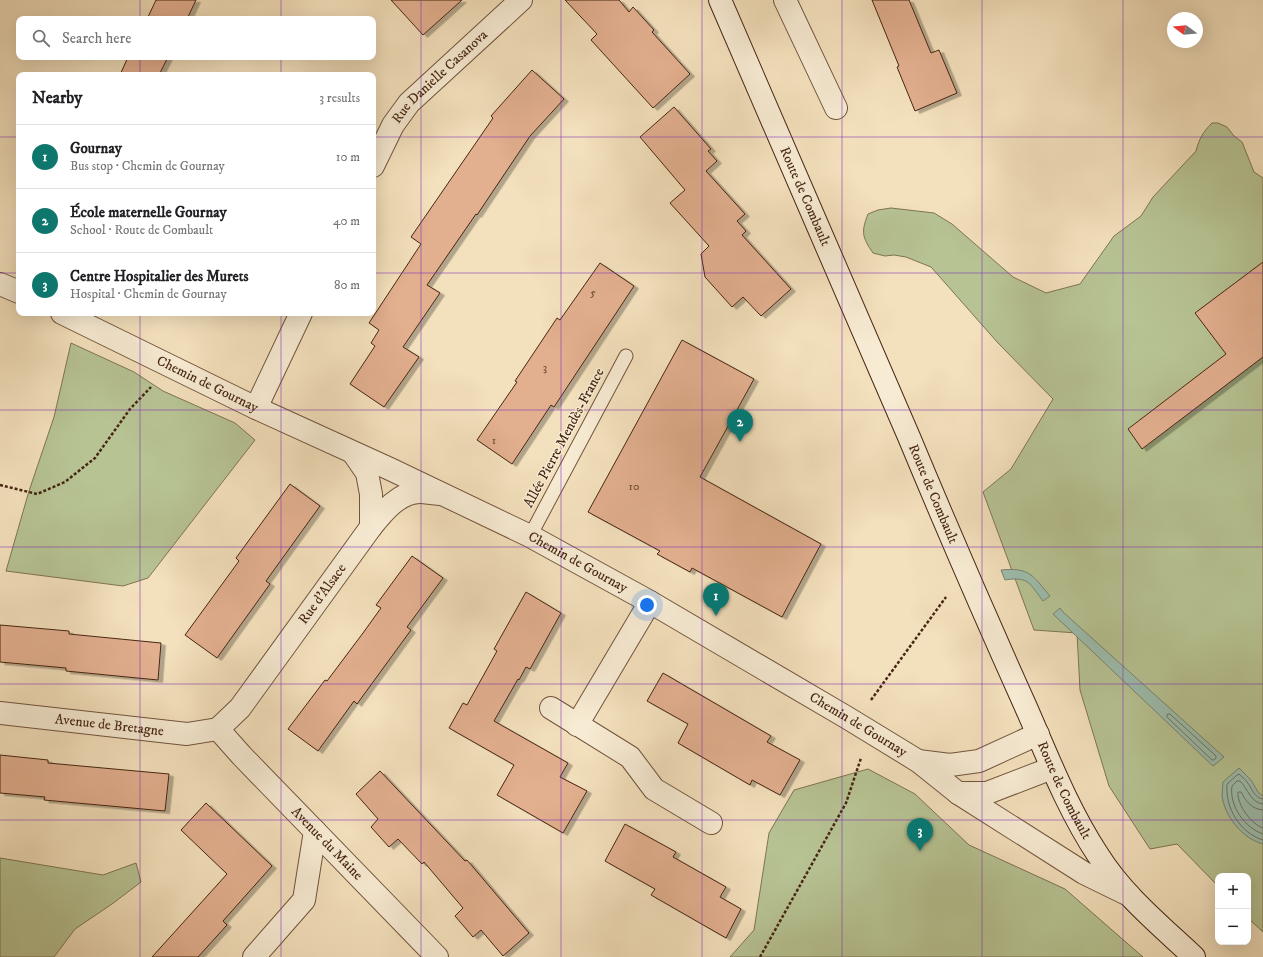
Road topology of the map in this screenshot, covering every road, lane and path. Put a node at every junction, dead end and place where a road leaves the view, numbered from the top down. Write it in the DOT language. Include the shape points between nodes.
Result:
graph roads {
  1 [pos="521,0"];
  2 [pos="720,0"];
  3 [pos="785,0"];
  4 [pos="836,108"];
  5 [pos="376,158"];
  6 [pos="0,284"];
  7 [pos="16,291"];
  8 [pos="68,316"];
  9 [pos="300,316"];
  10 [pos="626,356"];
  11 [pos="169,366"];
  12 [pos="256,408"];
  13 [pos="354,454"];
  14 [pos="0,486"];
  15 [pos="446,495"];
  16 [pos="371,527"];
  17 [pos="530,536"];
  18 [pos="969,580"];
  19 [pos="650,602"];
  20 [pos="551,708"];
  21 [pos="0,713"];
  22 [pos="855,723"];
  23 [pos="577,725"];
  24 [pos="218,729"];
  25 [pos="874,734"];
  26 [pos="1038,734"];
  27 [pos="918,761"];
  28 [pos="1052,768"];
  29 [pos="958,793"];
  30 [pos="711,823"];
  31 [pos="315,831"];
  32 [pos="1129,895"];
  33 [pos="254,957"];
  34 [pos="437,957"];
  35 [pos="760,957"];
  36 [pos="1194,957"];
  1 -- 5 [label="street, Rue Danielle Casanova" via="409,103 393,125"];
  2 -- 18 [label="street, Route de Combault"];
  3 -- 4 [label="street"];
  6 -- 7 [label="street"];
  8 -- 11 [label="street, Chemin de Gournay"];
  9 -- 12 [label="street"];
  10 -- 17 [label="lane, Allée Pierre Mendès-France"];
  11 -- 12 [label="street, Chemin de Gournay"];
  11 -- 14 [label="path" via="130,410 95,458 65,482 37,494"];
  12 -- 13 [label="street, Chemin de Gournay"];
  13 -- 15 [label="street, Chemin de Gournay"];
  13 -- 16 [label="street" via="367,473 371,494"];
  15 -- 16 [label="street, Rue d'Alsace" via="419,492 403,496 387,508"];
  15 -- 17 [label="street, Chemin de Gournay"];
  16 -- 24 [label="street, Rue d'Alsace" via="240,708"];
  17 -- 19 [label="street, Chemin de Gournay"];
  18 -- 22 [label="path" via="947,596"];
  18 -- 26 [label="street, Route de Combault"];
  19 -- 22 [label="street, Chemin de Gournay"];
  19 -- 23 [label="street"];
  20 -- 23 [label="street"];
  21 -- 24 [label="street, Avenue de Bretagne" via="187,734"];
  22 -- 25 [label="street, Chemin de Gournay"];
  23 -- 30 [label="street" via="630,757 654,789"];
  24 -- 31 [label="street, Avenue du Maine"];
  25 -- 27 [label="street, Chemin de Gournay"];
  25 -- 35 [label="path" via="863,754 846,803"];
  26 -- 27 [label="street, Chemin de Gournay" via="979,761 950,765"];
  26 -- 28 [label="street, Route de Combault"];
  27 -- 29 [label="street, Chemin de Gournay"];
  28 -- 29 [label="street" via="987,793"];
  28 -- 32 [label="street, Route de Combault" via="1098,856"];
  29 -- 32 [label="street, Chemin de Gournay" via="1084,873"];
  31 -- 33 [label="street" via="304,900"];
  31 -- 34 [label="street, Avenue du Maine"];
  32 -- 36 [label="street, Route de Combault"];
}
